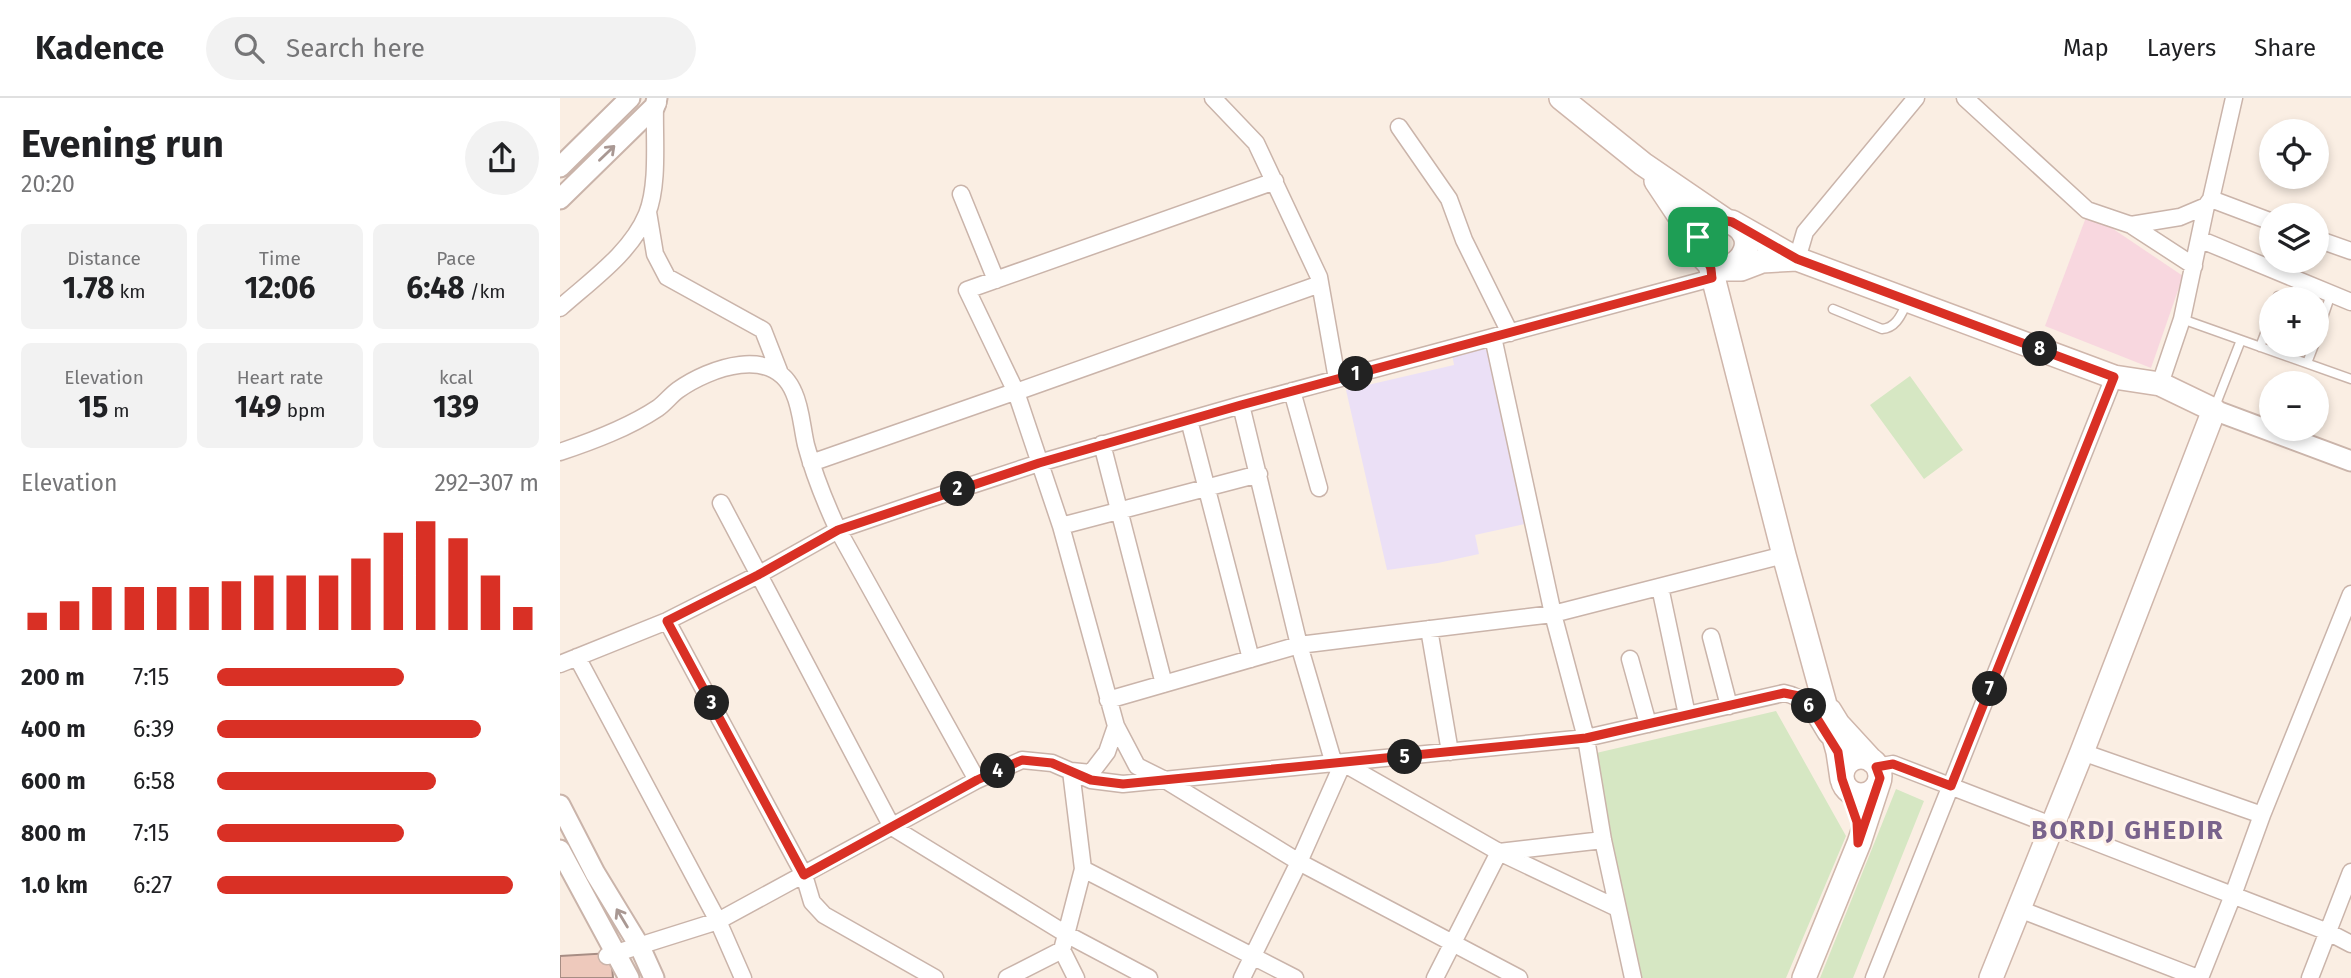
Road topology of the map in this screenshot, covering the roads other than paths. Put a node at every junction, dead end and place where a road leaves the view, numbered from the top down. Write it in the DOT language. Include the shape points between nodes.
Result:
graph roads {
  1 [pos="630,98"];
  2 [pos="1213,98"];
  3 [pos="1561,98"];
  4 [pos="1916,98"];
  5 [pos="1965,98"];
  6 [pos="2234,98"];
  7 [pos="658,101"];
  8 [pos="1399,127"];
  9 [pos="1643,164"];
  10 [pos="560,167"];
  11 [pos="1275,181"];
  12 [pos="961,194"];
  13 [pos="560,199"];
  14 [pos="2209,202"];
  15 [pos="648,212"];
  16 [pos="2259,218"];
  17 [pos="1729,221"];
  18 [pos="2130,225"];
  19 [pos="2199,239"];
  20 [pos="2329,243"];
  21 [pos="2351,251"];
  22 [pos="1797,259"];
  23 [pos="1711,265"];
  24 [pos="2194,267"];
  25 [pos="996,280"];
  26 [pos="1320,284"];
  27 [pos="2331,294"];
  28 [pos="2329,300"];
  29 [pos="1909,301"];
  30 [pos="2351,302"];
  31 [pos="560,308"];
  32 [pos="1833,309"];
  33 [pos="2182,319"];
  34 [pos="1510,333"];
  35 [pos="1493,337"];
  36 [pos="2241,340"];
  37 [pos="2259,346"];
  38 [pos="2290,357"];
  39 [pos="2309,357"];
  40 [pos="2307,363"];
  41 [pos="779,371"];
  42 [pos="2114,377"];
  43 [pos="1337,379"];
  44 [pos="2351,379"];
  45 [pos="2160,384"];
  46 [pos="1292,391"];
  47 [pos="1015,392"];
  48 [pos="1241,405"];
  49 [pos="2214,410"];
  50 [pos="1189,419"];
  51 [pos="1102,444"];
  52 [pos="560,452"];
  53 [pos="2351,461"];
  54 [pos="811,463"];
  55 [pos="1039,463"];
  56 [pos="1259,474"];
  57 [pos="1208,488"];
  58 [pos="1319,488"];
  59 [pos="720,503"];
  60 [pos="1120,511"];
  61 [pos="1061,526"];
  62 [pos="838,530"];
  63 [pos="1784,555"];
  64 [pos="758,575"];
  65 [pos="1660,587"];
  66 [pos="2351,594"];
  67 [pos="1553,614"];
  68 [pos="667,621"];
  69 [pos="1429,629"];
  70 [pos="1711,636"];
  71 [pos="1299,645"];
  72 [pos="577,657"];
  73 [pos="1251,659"];
  74 [pos="1630,659"];
  75 [pos="560,664"];
  76 [pos="1164,684"];
  77 [pos="1822,699"];
  78 [pos="1108,700"];
  79 [pos="1728,706"];
  80 [pos="1687,715"];
  81 [pos="1648,724"];
  82 [pos="1116,726"];
  83 [pos="1586,738"];
  84 [pos="1450,752"];
  85 [pos="1838,752"];
  86 [pos="2082,752"];
  87 [pos="1338,764"];
  88 [pos="1071,771"];
  89 [pos="1875,771"];
  90 [pos="977,780"];
  91 [pos="1165,780"];
  92 [pos="1845,785"];
  93 [pos="1951,786"];
  94 [pos="560,805"];
  95 [pos="2262,815"];
  96 [pos="2052,825"];
  97 [pos="892,827"];
  98 [pos="1602,840"];
  99 [pos="1858,843"];
  100 [pos="560,850"];
  101 [pos="1499,852"];
  102 [pos="1299,862"];
  103 [pos="1083,869"];
  104 [pos="2351,872"];
  105 [pos="595,873"];
  106 [pos="804,875"];
  107 [pos="568,883"];
  108 [pos="2233,895"];
  109 [pos="1617,908"];
  110 [pos="2019,909"];
  111 [pos="718,922"];
  112 [pos="2328,932"];
  113 [pos="1064,942"];
  114 [pos="1453,943"];
  115 [pos="2351,944"];
  116 [pos="640,947"];
  117 [pos="618,953"];
  118 [pos="1253,956"];
  119 [pos="595,958"];
  120 [pos="629,978"];
  121 [pos="654,978"];
  122 [pos="743,978"];
  123 [pos="935,978"];
  124 [pos="1007,978"];
  125 [pos="1076,978"];
  126 [pos="1149,978"];
  127 [pos="1242,978"];
  128 [pos="1295,978"];
  129 [pos="1435,978"];
  130 [pos="1519,978"];
  131 [pos="1633,978"];
  132 [pos="1804,978"];
  133 [pos="1874,978"];
  134 [pos="1991,978"];
  135 [pos="2199,978"];
  136 [pos="2310,978"];
  1 -- 10 [label="street"];
  2 -- 11 [label="street" via="1256,143"];
  3 -- 9 [label="main road"];
  4 -- 22 [label="street" via="1805,232"];
  5 -- 18 [label="street" via="2087,210"];
  6 -- 14 [label="street"];
  13 -- 7 [label="street, one-way"];
  7 -- 15 [label="street"];
  8 -- 34 [label="street" via="1450,200 1464,240"];
  9 -- 17 [label="main road"];
  9 -- 23 [label="main road"];
  11 -- 25 [label="street"];
  11 -- 26 [label="street"];
  12 -- 25 [label="street"];
  14 -- 16 [label="street"];
  14 -- 18 [label="street" via="2180,218"];
  14 -- 19 [label="street"];
  15 -- 31 [label="street" via="639,231 616,257"];
  15 -- 41 [label="street" via="655,254 667,277 763,330"];
  17 -- 22 [label="main road"];
  17 -- 23 [label="main road" via="1718,219 1705,225 1698,237"];
  17 -- 23 [label="main road" via="1743,233 1745,248 1738,261"];
  18 -- 24 [label="street"];
  19 -- 24 [label="street"];
  19 -- 27 [label="street"];
  20 -- 21 [label="street"];
  22 -- 23 [label="main road" via="1762,261 1741,269"];
  22 -- 29 [label="main road"];
  23 -- 34 [label="street"];
  23 -- 63 [label="main road"];
  24 -- 33 [label="street"];
  25 -- 47 [label="street" via="967,290"];
  26 -- 43 [label="street"];
  26 -- 47 [label="street"];
  27 -- 28 [label="lane"];
  27 -- 30 [label="street"];
  29 -- 32 [label="lane" via="1889,329"];
  29 -- 42 [label="main road"];
  33 -- 36 [label="lane"];
  33 -- 45 [label="street"];
  34 -- 35 [label="street"];
  35 -- 43 [label="street"];
  35 -- 67 [label="street"];
  36 -- 37 [label="lane"];
  36 -- 49 [label="lane"];
  38 -- 40 [label="lane"];
  39 -- 40 [label="lane"];
  40 -- 44 [label="lane"];
  41 -- 52 [label="street" via="757,364 706,374 658,408 596,440"];
  41 -- 54 [label="street" via="794,392"];
  42 -- 45 [label="main road"];
  42 -- 93 [label="street"];
  43 -- 46 [label="street"];
  45 -- 49 [label="main road"];
  46 -- 48 [label="street"];
  46 -- 58 [label="street"];
  47 -- 54 [label="street"];
  47 -- 55 [label="street"];
  48 -- 50 [label="street"];
  48 -- 56 [label="street"];
  49 -- 53 [label="street"];
  49 -- 86 [label="main road"];
  50 -- 51 [label="street"];
  50 -- 57 [label="street"];
  51 -- 55 [label="street"];
  51 -- 60 [label="street"];
  54 -- 62 [label="street"];
  55 -- 61 [label="street"];
  55 -- 62 [label="street"];
  56 -- 57 [label="street"];
  56 -- 71 [label="street"];
  57 -- 60 [label="street"];
  57 -- 73 [label="street"];
  59 -- 64 [label="street"];
  60 -- 61 [label="street"];
  60 -- 76 [label="street"];
  61 -- 78 [label="street"];
  62 -- 64 [label="street"];
  62 -- 90 [label="street"];
  63 -- 65 [label="street"];
  63 -- 77 [label="main road"];
  64 -- 68 [label="street"];
  64 -- 97 [label="street"];
  65 -- 67 [label="street"];
  65 -- 80 [label="street"];
  66 -- 95 [label="street"];
  67 -- 69 [label="street"];
  67 -- 83 [label="street"];
  68 -- 72 [label="street"];
  68 -- 106 [label="street"];
  69 -- 71 [label="street"];
  69 -- 84 [label="street"];
  70 -- 79 [label="street"];
  71 -- 73 [label="street"];
  71 -- 87 [label="street"];
  72 -- 75 [label="street"];
  72 -- 111 [label="street"];
  73 -- 76 [label="street"];
  74 -- 81 [label="street"];
  76 -- 78 [label="street"];
  77 -- 85 [label="main road"];
  77 -- 89 [label="main road"];
  78 -- 82 [label="street"];
  79 -- 80 [label="street"];
  79 -- 85 [label="street" via="1784,693 1799,696"];
  80 -- 81 [label="street"];
  81 -- 83 [label="street"];
  82 -- 88 [label="street" via="1107,752 1091,773"];
  82 -- 91 [label="street" via="1137,766"];
  83 -- 84 [label="street"];
  83 -- 98 [label="street"];
  84 -- 87 [label="street"];
  85 -- 92 [label="main road"];
  86 -- 95 [label="street"];
  86 -- 96 [label="main road"];
  87 -- 91 [label="street"];
  87 -- 101 [label="street"];
  87 -- 102 [label="street"];
  88 -- 90 [label="street" via="1052,763 1022,760"];
  88 -- 91 [label="street" via="1091,780 1123,784"];
  88 -- 103 [label="street"];
  89 -- 92 [label="main road" via="1870,793 1852,793"];
  89 -- 92 [label="main road" via="1860,757 1849,762 1844,767"];
  89 -- 93 [label="street" via="1893,764"];
  89 -- 99 [label="main road"];
  90 -- 97 [label="street"];
  91 -- 102 [label="street"];
  92 -- 99 [label="main road" via="1857,822"];
  93 -- 96 [label="street"];
  93 -- 133 [label="street"];
  94 -- 105 [label="street"];
  95 -- 108 [label="street"];
  96 -- 108 [label="street"];
  96 -- 110 [label="main road"];
  97 -- 106 [label="street"];
  97 -- 113 [label="street"];
  98 -- 101 [label="street"];
  98 -- 109 [label="street"];
  99 -- 132 [label="main road"];
  100 -- 107 [label="street"];
  101 -- 109 [label="street"];
  101 -- 114 [label="street"];
  102 -- 114 [label="street"];
  102 -- 118 [label="street"];
  103 -- 113 [label="street"];
  103 -- 118 [label="street"];
  104 -- 112 [label="street"];
  105 -- 107 [label="street"];
  116 -- 105 [label="street, one-way"];
  106 -- 111 [label="street"];
  106 -- 123 [label="street" via="812,902 824,915"];
  107 -- 117 [label="street"];
  108 -- 112 [label="street"];
  108 -- 135 [label="street"];
  109 -- 131 [label="street"];
  110 -- 134 [label="main road"];
  110 -- 135 [label="street"];
  111 -- 116 [label="street"];
  111 -- 122 [label="street"];
  112 -- 115 [label="street"];
  112 -- 136 [label="street"];
  113 -- 124 [label="street"];
  113 -- 125 [label="street"];
  113 -- 126 [label="street"];
  114 -- 129 [label="street"];
  114 -- 130 [label="street"];
  116 -- 117 [label="street"];
  116 -- 121 [label="street"];
  117 -- 119 [label="street"];
  117 -- 120 [label="street"];
  118 -- 127 [label="street"];
  118 -- 128 [label="street"];
}
